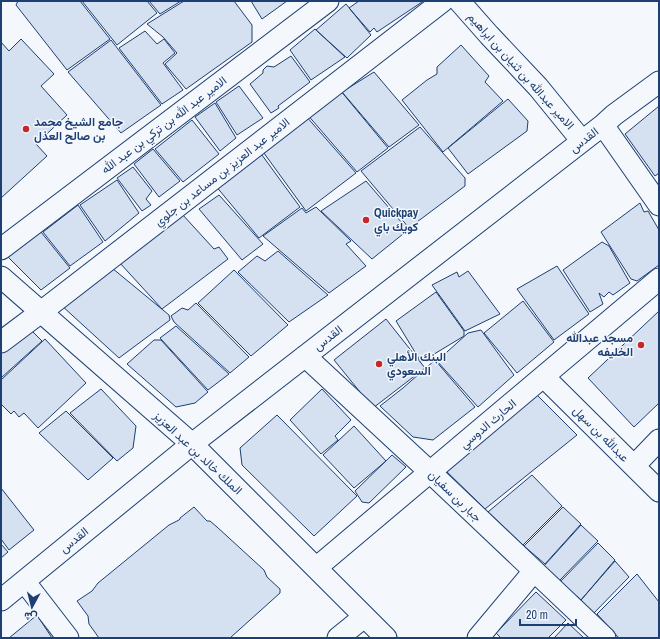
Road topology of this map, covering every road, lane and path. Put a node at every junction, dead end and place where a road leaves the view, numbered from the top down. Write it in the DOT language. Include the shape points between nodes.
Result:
graph roads {
  1 [pos="328,1"];
  2 [pos="442,1"];
  3 [pos="459,1"];
  4 [pos="659,82"];
  5 [pos="603,125"];
  6 [pos="582,141"];
  7 [pos="659,205"];
  8 [pos="1,249"];
  9 [pos="1,278"];
  10 [pos="659,279"];
  11 [pos="41,312"];
  12 [pos="1,342"];
  13 [pos="305,356"];
  14 [pos="544,377"];
  15 [pos="659,440"];
  16 [pos="192,444"];
  17 [pos="634,466"];
  18 [pos="430,472"];
  19 [pos="659,491"];
  20 [pos="316,568"];
  21 [pos="534,571"];
  22 [pos="24,581"];
  23 [pos="1,600"];
  24 [pos="364,617"];
  25 [pos="68,638"];
  26 [pos="338,638"];
  27 [pos="386,638"];
  28 [pos="478,638"];
  29 [pos="605,638"];
  1 -- 8 [label="street, الامير عبد الله بن تركي بن عبد الله"];
  2 -- 11 [label="street, الامير عبد العزيز بن مساعد بن جلوي"];
  3 -- 6 [label="street, الامير عبدالله بن ثنيان بن ابراهيم" via="538,87"];
  4 -- 5 [label="street, القدس"];
  5 -- 6 [label="street, القدس"];
  5 -- 7 [label="street"];
  6 -- 13 [label="street, القدس"];
  9 -- 11 [label="street, الملك خالد بن عبد العزيز"];
  10 -- 14 [label="street, الحارث الدوسي"];
  11 -- 12 [label="street, الامير عبد العزيز بن مساعد بن جلوي"];
  11 -- 16 [label="street, الملك خالد بن عبد العزيز"];
  13 -- 16 [label="street, القدس"];
  13 -- 18 [label="street, جبار بن سفيان"];
  14 -- 17 [label="street, عبدالله بن سهل"];
  14 -- 18 [label="street, الحارث الدوسي"];
  15 -- 17 [label="street"];
  16 -- 20 [label="street, الملك خالد بن عبد العزيز"];
  16 -- 22 [label="street, القدس"];
  17 -- 19 [label="street, عبدالله بن سهل"];
  18 -- 20 [label="street, الحارث الدوسي"];
  18 -- 21 [label="street, جبار بن سفيان"];
  20 -- 24 [label="street, الملك خالد بن عبد العزيز"];
  21 -- 28 [label="street"];
  21 -- 29 [label="street, جبار بن سفيان"];
  22 -- 23 [label="street, القدس"];
  22 -- 25 [label="street"];
  24 -- 26 [label="street"];
  24 -- 27 [label="street, الملك خالد بن عبد العزيز"];
}
